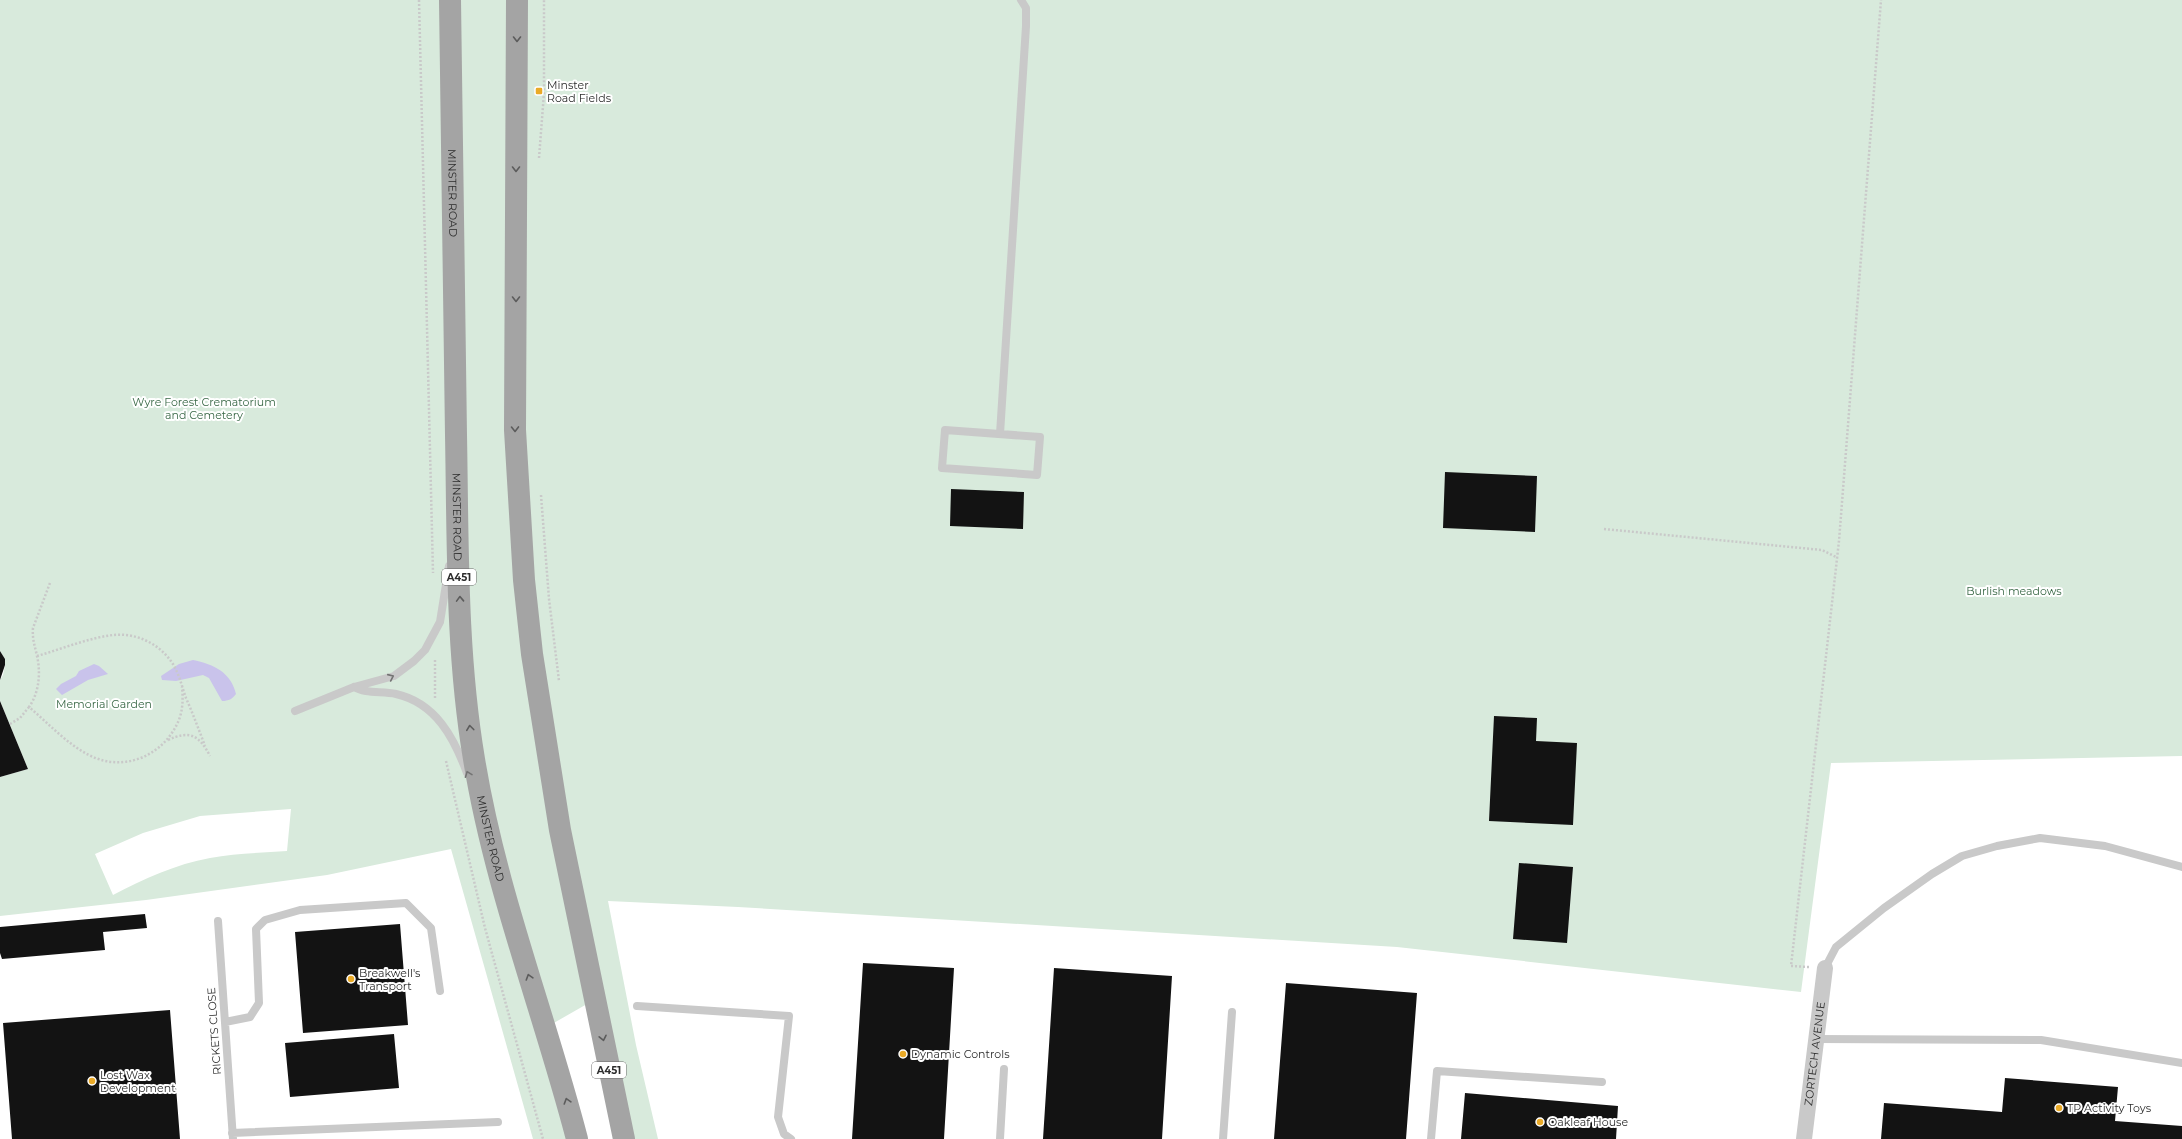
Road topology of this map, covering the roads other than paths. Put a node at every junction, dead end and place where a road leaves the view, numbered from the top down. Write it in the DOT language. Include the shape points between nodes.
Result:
graph roads {
  1 [pos="450,0"];
  2 [pos="517,0"];
  3 [pos="1021,0"];
  4 [pos="1000,434"];
  5 [pos="458,515"];
  6 [pos="354,687"];
  7 [pos="295,711"];
  8 [pos="487,824"];
  9 [pos="2182,867"];
  10 [pos="218,921"];
  11 [pos="1825,968"];
  12 [pos="440,991"];
  13 [pos="637,1006"];
  14 [pos="1232,1012"];
  15 [pos="225,1022"];
  16 [pos="1816,1039"];
  17 [pos="2182,1063"];
  18 [pos="1004,1069"];
  19 [pos="1602,1082"];
  20 [pos="498,1122"];
  21 [pos="232,1136"];
  22 [pos="577,1139"];
  23 [pos="624,1139"];
  24 [pos="791,1139"];
  25 [pos="1000,1139"];
  26 [pos="1224,1139"];
  27 [pos="1431,1139"];
  28 [pos="1804,1139"];
  1 -- 5 [label="main road, MINSTER ROAD / A451"];
  2 -- 23 [label="main road, A451, one-way" via="515,430 525,587 532,654 560,830"];
  3 -- 4 [label="lane" via="1026,8 1026,26"];
  4 -- 4 [label="lane" via="1040,437 1037,475 942,468 945,430"];
  6 -- 5 [label="lane, one-way" via="385,680 402,671 414,662 432,639 440,622"];
  8 -- 5 [label="main road, MINSTER ROAD / A451, one-way" via="473,755 465,680"];
  6 -- 7 [label="lane"];
  8 -- 6 [label="lane, one-way" via="456,745 446,727 412,699 378,692 361,692"];
  22 -- 8 [label="main road, MINSTER ROAD / A451, one-way" via="508,907"];
  9 -- 11 [label="lane" via="2098,845 2040,838 1997,846 1962,856 1884,908 1836,947"];
  10 -- 15 [label="lane, RICKETS CLOSE"];
  11 -- 16 [label="street, ZORTECH AVENUE"];
  12 -- 15 [label="lane" via="431,928 406,903 300,910 265,920 256,929 259,1003 250,1017"];
  13 -- 24 [label="lane" via="789,1016 778,1116 784,1134"];
  14 -- 26 [label="lane"];
  15 -- 21 [label="lane, RICKETS CLOSE"];
  16 -- 17 [label="lane" via="2041,1040"];
  16 -- 28 [label="street, ZORTECH AVENUE"];
  18 -- 25 [label="lane"];
  19 -- 27 [label="lane" via="1437,1071"];
  20 -- 21 [label="lane"];
}
